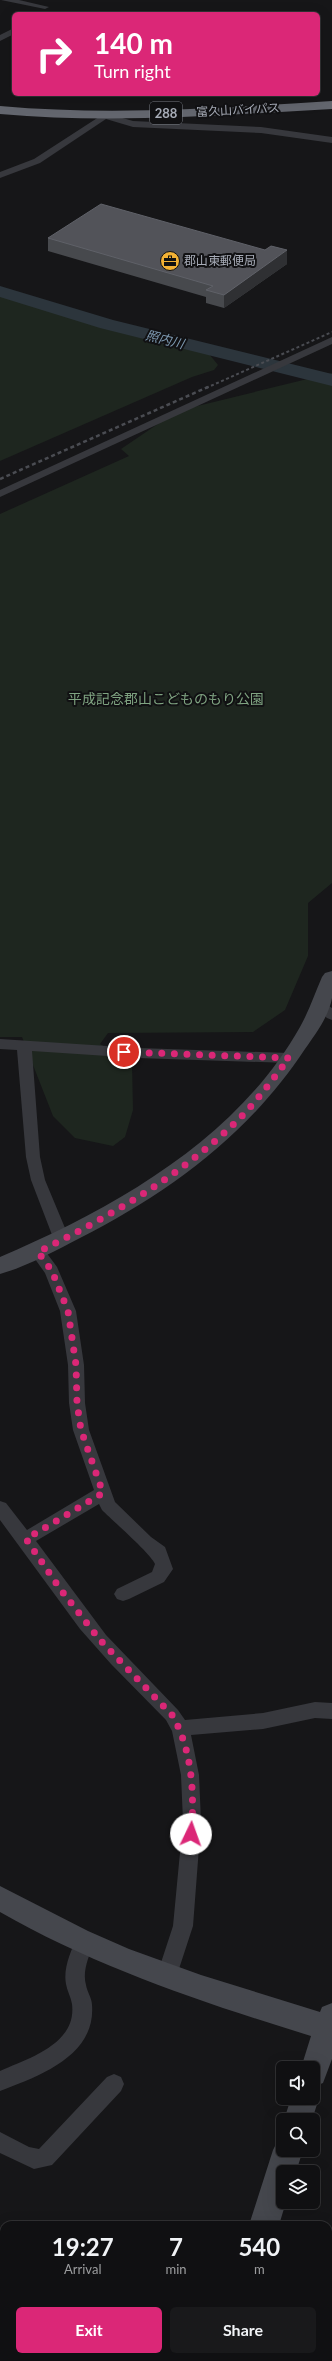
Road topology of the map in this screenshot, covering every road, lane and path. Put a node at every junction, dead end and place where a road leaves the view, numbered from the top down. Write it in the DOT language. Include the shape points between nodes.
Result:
graph roads {
  1 [pos="5,0"];
  2 [pos="53,0"];
  3 [pos="45,7"];
  4 [pos="39,12"];
  5 [pos="12,31"];
  6 [pos="0,39"];
  7 [pos="332,105"];
  8 [pos="0,110"];
  9 [pos="105,116"];
  10 [pos="332,140"];
  11 [pos="0,175"];
  12 [pos="331,342"];
  13 [pos="0,494"];
  14 [pos="332,977"];
  15 [pos="327,1011"];
  16 [pos="0,1044"];
  17 [pos="24,1045"];
  18 [pos="289,1058"];
  19 [pos="62,1240"];
  20 [pos="38,1252"];
  21 [pos="0,1266"];
  22 [pos="103,1493"];
  23 [pos="0,1508"];
  24 [pos="26,1539"];
  25 [pos="123,1594"];
  26 [pos="332,1711"];
  27 [pos="181,1729"];
  28 [pos="0,1898"];
  29 [pos="84,1944"];
  30 [pos="166,1978"];
  31 [pos="330,2022"];
  32 [pos="317,2061"];
  33 [pos="0,2080"];
  34 [pos="114,2084"];
  35 [pos="0,2142"];
  36 [pos="286,2157"];
  37 [pos="265,2221"];
  1 -- 3 [label="street"];
  2 -- 3 [label="street"];
  3 -- 4 [label="street"];
  5 -- 6 [label="street"];
  7 -- 9 [label="highway, 富久山バイパス / 288"];
  8 -- 9 [label="highway, 富久山バイパス / 288" via="55,116"];
  9 -- 10 [label="street" via="133,124 261,130"];
  9 -- 11 [label="street" via="37,161"];
  12 -- 13 [label="street"];
  14 -- 15 [label="street"];
  15 -- 18 [label="street"];
  16 -- 17 [label="street"];
  17 -- 18 [label="street" via="138,1053"];
  17 -- 19 [label="street" via="33,1156 38,1180"];
  18 -- 19 [label="street" via="238,1119 196,1156 138,1198"];
  19 -- 20 [label="street"];
  20 -- 21 [label="street"];
  20 -- 22 [label="street" via="52,1271 68,1311 76,1365 81,1430"];
  22 -- 24 [label="street"];
  22 -- 25 [label="street" via="108,1505 145,1542 159,1552 164,1564 164,1569 158,1577"];
  23 -- 24 [label="street"];
  24 -- 27 [label="street" via="100,1640 172,1715"];
  26 -- 27 [label="street" via="313,1710 264,1721 205,1723"];
  27 -- 30 [label="street" via="190,1775 192,1821 186,1902 182,1926"];
  28 -- 29 [label="street"];
  29 -- 30 [label="street"];
  29 -- 33 [label="street" via="75,1979 82,2004 82,2020 75,2038 66,2048"];
  30 -- 31 [label="street"];
  31 -- 32 [label="street"];
  34 -- 35 [label="street" via="45,2158 29,2157"];
  36 -- 37 [label="street"];
}
